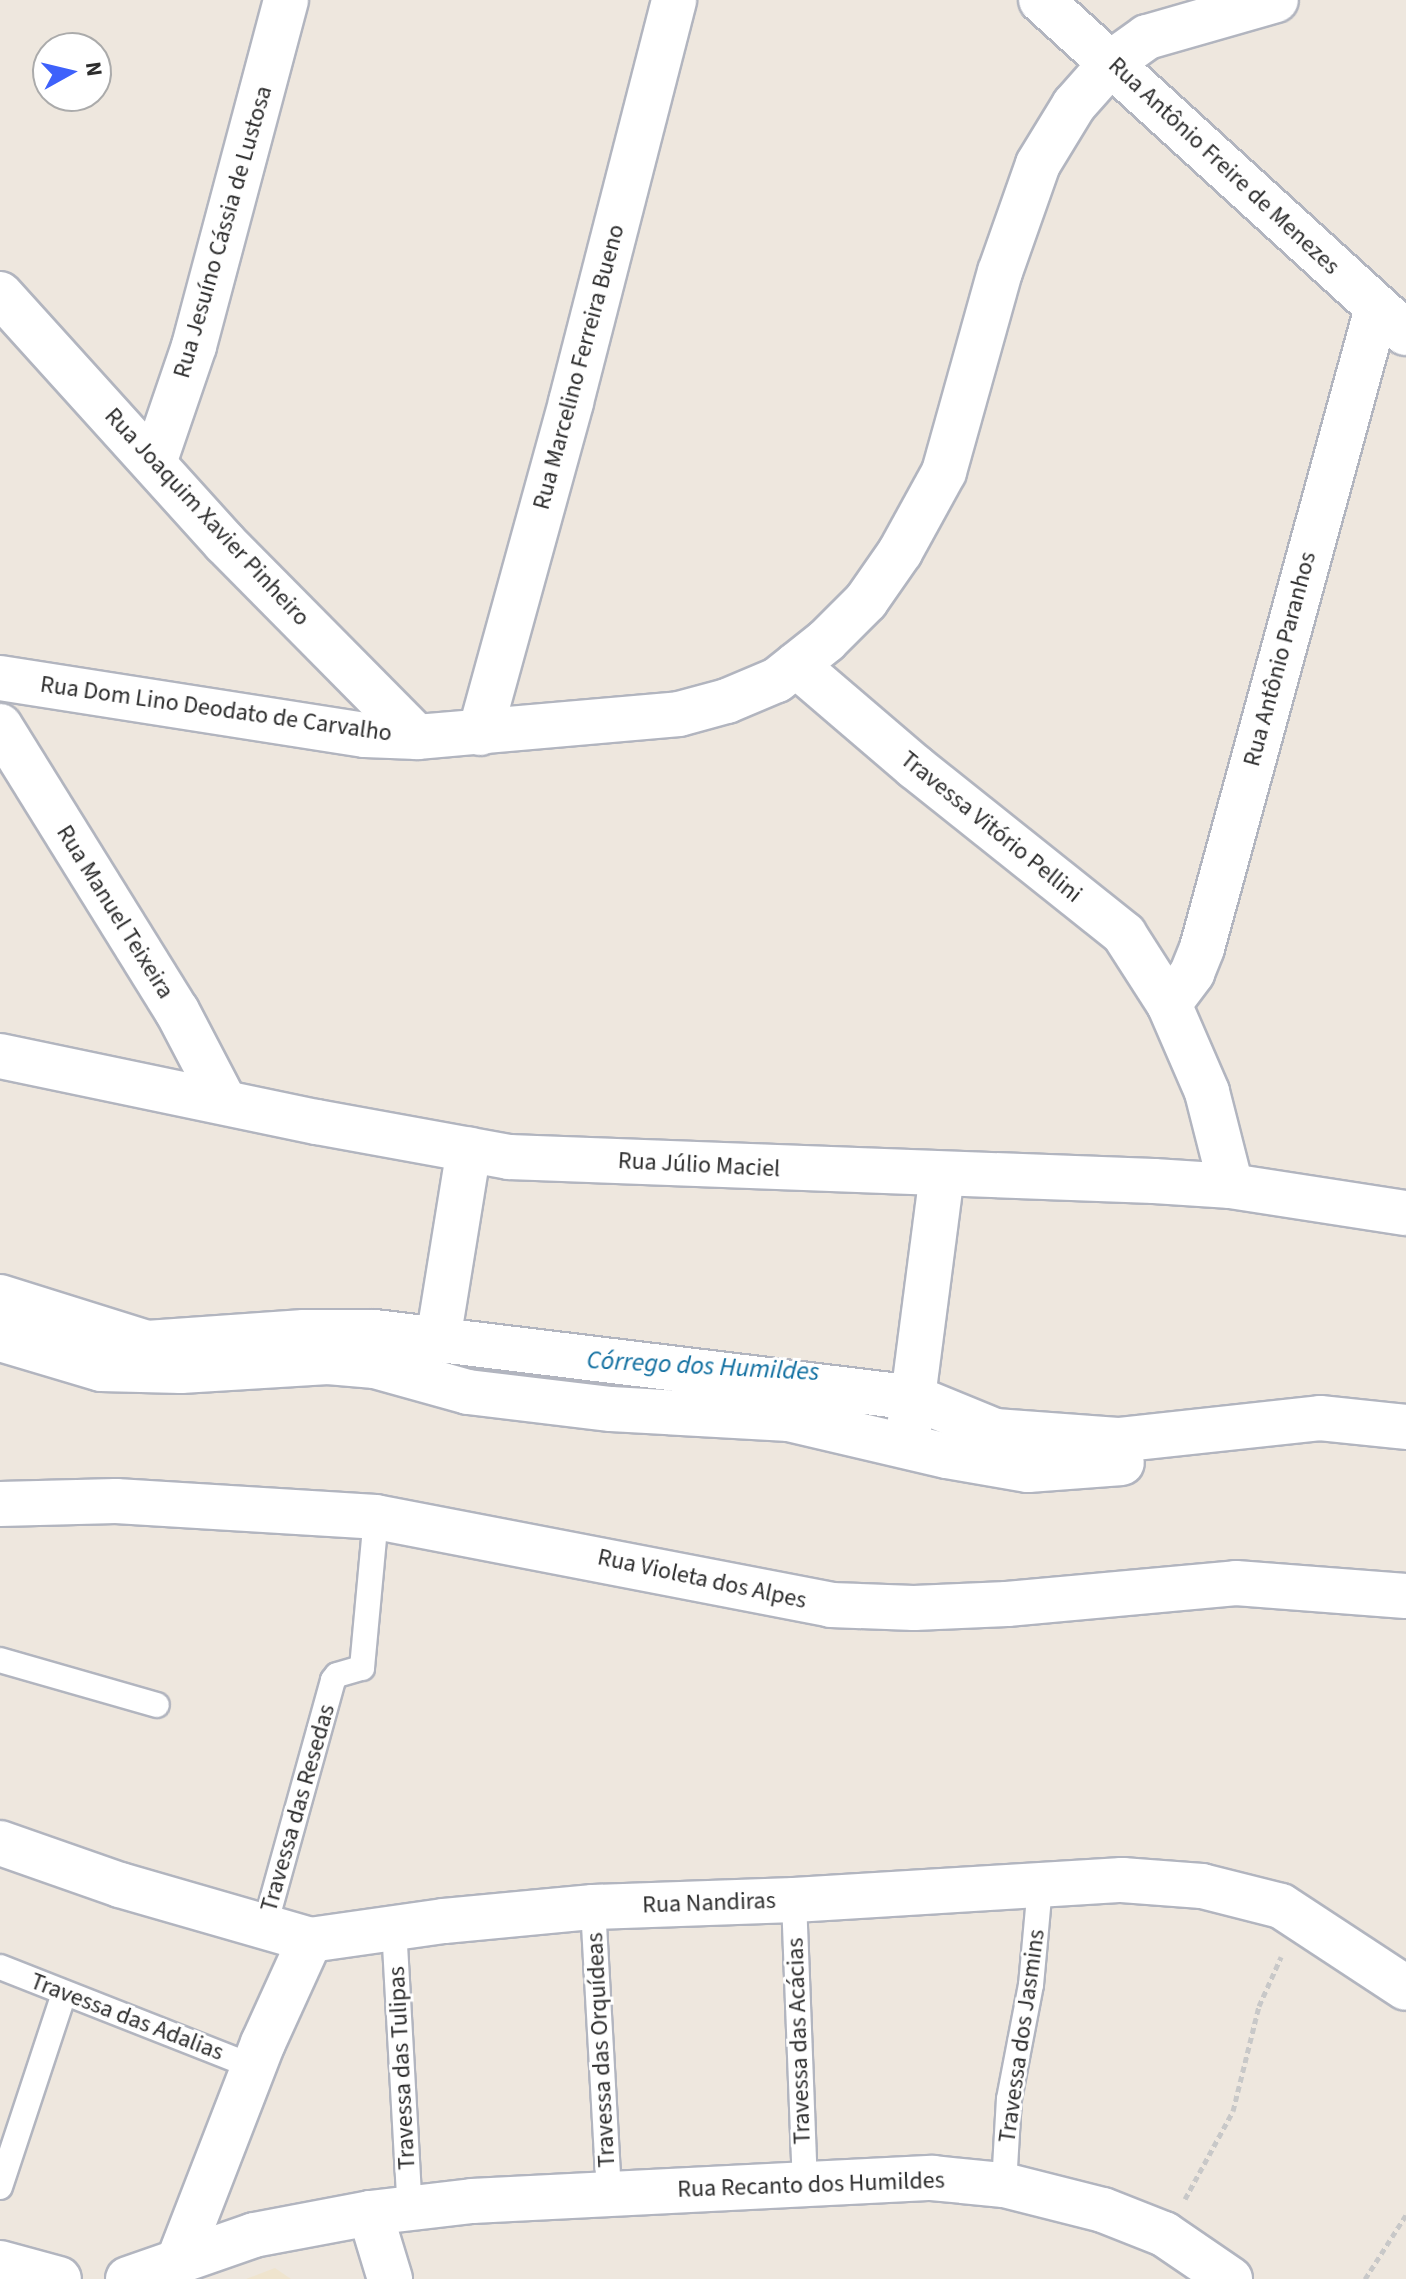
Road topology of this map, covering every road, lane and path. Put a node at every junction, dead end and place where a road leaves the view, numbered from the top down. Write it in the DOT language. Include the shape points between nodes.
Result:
graph roads {
  1 [pos="286,0"];
  2 [pos="674,0"];
  3 [pos="1041,0"];
  4 [pos="1276,0"];
  5 [pos="1112,62"];
  6 [pos="2,298"];
  7 [pos="1392,320"];
  8 [pos="154,463"];
  9 [pos="796,665"];
  10 [pos="0,678"];
  11 [pos="0,726"];
  12 [pos="480,733"];
  13 [pos="417,737"];
  14 [pos="1169,1004"];
  15 [pos="0,1056"];
  16 [pos="224,1101"];
  17 [pos="469,1149"];
  18 [pos="942,1174"];
  19 [pos="1231,1186"];
  20 [pos="1406,1213"];
  21 [pos="0,1297"];
  22 [pos="0,1339"];
  23 [pos="438,1340"];
  24 [pos="261,1350"];
  25 [pos="910,1422"];
  26 [pos="1406,1427"];
  27 [pos="1406,1454"];
  28 [pos="0,1504"];
  29 [pos="376,1517"];
  30 [pos="1406,1596"];
  31 [pos="0,1660"];
  32 [pos="157,1705"];
  33 [pos="0,1843"];
  34 [pos="1040,1887"];
  35 [pos="794,1900"];
  36 [pos="593,1907"];
  37 [pos="1303,1921"];
  38 [pos="394,1927"];
  39 [pos="264,1929"];
  40 [pos="310,1940"];
  41 [pos="0,1967"];
  42 [pos="1406,1988"];
  43 [pos="64,1993"];
  44 [pos="254,2067"];
  45 [pos="805,2183"];
  46 [pos="1004,2185"];
  47 [pos="0,2187"];
  48 [pos="609,2193"];
  49 [pos="390,2211"];
  50 [pos="1406,2215"];
  51 [pos="1164,2234"];
  52 [pos="178,2262"];
  53 [pos="0,2263"];
  54 [pos="59,2279"];
  55 [pos="128,2279"];
  56 [pos="390,2279"];
  57 [pos="1230,2279"];
  58 [pos="1365,2279"];
  1 -- 8 [label="street, Rua Jesuíno Cássia de Lustosa" via="194,346"];
  2 -- 12 [label="street, Rua Marcelino Ferreira Bueno"];
  3 -- 5 [label="street, Rua Antônio Freire de Menezes"];
  4 -- 5 [label="street, Rua Dom Lino Deodato de Carvalho" via="1147,37"];
  5 -- 7 [label="street, Rua Antônio Freire de Menezes"];
  5 -- 9 [label="street, Rua Dom Lino Deodato de Carvalho" via="1074,105 1038,164 1000,272 944,472 866,601"];
  6 -- 8 [label="street, Rua Joaquim Xavier Pinheiro"];
  7 -- 14 [label="street, Rua Antônio Paranhos" via="1202,948 1192,973"];
  8 -- 13 [label="street, Rua Joaquim Xavier Pinheiro" via="225,543"];
  9 -- 12 [label="street, Rua Dom Lino Deodato de Carvalho" via="777,680 727,701 679,714"];
  9 -- 14 [label="street, Travessa Vitório Pellini" via="1124,934"];
  10 -- 13 [label="street, Rua Dom Lino Deodato de Carvalho" via="365,735"];
  11 -- 16 [label="street, Rua Manuel Teixeira" via="170,1000"];
  12 -- 13 [label="street, Rua Dom Lino Deodato de Carvalho"];
  14 -- 19 [label="street, Travessa Vitório Pellini" via="1207,1092"];
  15 -- 16 [label="street, Rua Júlio Maciel"];
  16 -- 17 [label="street, Rua Júlio Maciel"];
  17 -- 18 [label="street, Rua Júlio Maciel" via="509,1157"];
  17 -- 23 [label="street"];
  18 -- 19 [label="street, Rua Júlio Maciel"];
  18 -- 25 [label="street"];
  19 -- 20 [label="street, Rua Júlio Maciel"];
  21 -- 24 [label="street" via="147,1343"];
  22 -- 24 [label="street" via="101,1369 181,1371"];
  23 -- 24 [label="street" via="375,1332"];
  23 -- 25 [label="street"];
  24 -- 25 [label="street" via="375,1366 468,1392 611,1409"];
  25 -- 26 [label="street" via="1118,1440 1320,1418"];
  25 -- 27 [label="street" via="1028,1470 1289,1442"];
  28 -- 29 [label="street, Rua Violeta dos Alpes" via="116,1501"];
  29 -- 30 [label="street, Rua Violeta dos Alpes" via="831,1605 1007,1604 1236,1583"];
  29 -- 39 [label="lane, Travessa das Resedas" via="362,1668 333,1680"];
  31 -- 32 [label="lane"];
  33 -- 39 [label="street, Rua Nandiras"];
  34 -- 35 [label="street, Rua Nandiras"];
  34 -- 37 [label="street, Rua Nandiras" via="1122,1880 1202,1886 1281,1906"];
  34 -- 46 [label="lane, Travessa dos Jasmins" via="1031,1985 1009,2099"];
  35 -- 36 [label="street, Rua Nandiras"];
  35 -- 45 [label="lane, Travessa das Acácias"];
  36 -- 38 [label="street, Rua Nandiras"];
  36 -- 48 [label="lane, Travessa das Orquídeas"];
  37 -- 42 [label="street, Rua Nandiras"];
  37 -- 51 [label="path" via="1273,1970 1259,2006 1233,2111"];
  38 -- 40 [label="street, Rua Nandiras"];
  38 -- 49 [label="lane, Travessa das Tulipas"];
  39 -- 40 [label="street, Rua Nandiras"];
  40 -- 44 [label="street"];
  41 -- 43 [label="lane, Travessa das Adalias"];
  43 -- 44 [label="lane, Travessa das Adalias"];
  43 -- 47 [label="lane"];
  44 -- 52 [label="street"];
  45 -- 46 [label="street, Rua Recanto dos Humildes" via="932,2178"];
  45 -- 48 [label="street, Rua Recanto dos Humildes"];
  46 -- 51 [label="street, Rua Recanto dos Humildes" via="1103,2210"];
  48 -- 49 [label="street, Rua Recanto dos Humildes"];
  49 -- 52 [label="street, Rua Recanto dos Humildes" via="254,2235"];
  49 -- 56 [label="street"];
  50 -- 58 [label="path"];
  51 -- 57 [label="street, Rua Recanto dos Humildes"];
  52 -- 55 [label="street, Rua Recanto dos Humildes"];
  53 -- 54 [label="street"];
}
